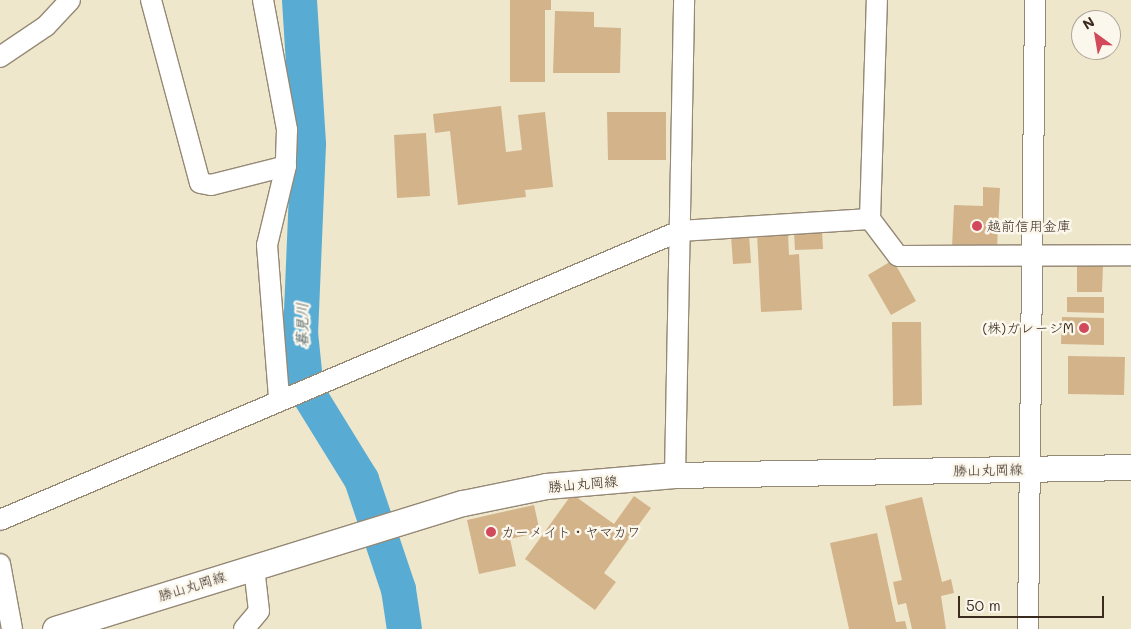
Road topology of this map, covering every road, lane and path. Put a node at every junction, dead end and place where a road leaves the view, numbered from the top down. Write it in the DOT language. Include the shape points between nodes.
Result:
graph roads {
  1 [pos="70,0"];
  2 [pos="151,0"];
  3 [pos="264,0"];
  4 [pos="684,0"];
  5 [pos="877,0"];
  6 [pos="1035,0"];
  7 [pos="0,57"];
  8 [pos="286,166"];
  9 [pos="870,218"];
  10 [pos="680,231"];
  11 [pos="1131,255"];
  12 [pos="1033,259"];
  13 [pos="284,397"];
  14 [pos="1131,467"];
  15 [pos="1028,470"];
  16 [pos="675,475"];
  17 [pos="0,520"];
  18 [pos="0,564"];
  19 [pos="254,567"];
  20 [pos="12,629"];
  21 [pos="55,629"];
  22 [pos="244,629"];
  23 [pos="1028,629"];
  1 -- 7 [label="street" via="46,26"];
  2 -- 8 [label="street" via="200,183 211,185"];
  3 -- 8 [label="street" via="287,130"];
  4 -- 10 [label="street"];
  5 -- 9 [label="street"];
  6 -- 12 [label="street"];
  8 -- 13 [label="street" via="267,245"];
  9 -- 10 [label="street"];
  9 -- 12 [label="street" via="898,256"];
  10 -- 13 [label="street"];
  10 -- 16 [label="street"];
  11 -- 12 [label="street"];
  12 -- 15 [label="street"];
  13 -- 17 [label="street"];
  14 -- 15 [label="main road, 勝山丸岡線"];
  15 -- 16 [label="main road, 勝山丸岡線"];
  15 -- 23 [label="street"];
  16 -- 19 [label="main road, 勝山丸岡線" via="546,486 402,521"];
  18 -- 20 [label="street"];
  19 -- 21 [label="main road, 勝山丸岡線"];
  19 -- 22 [label="street" via="259,611"];
}
